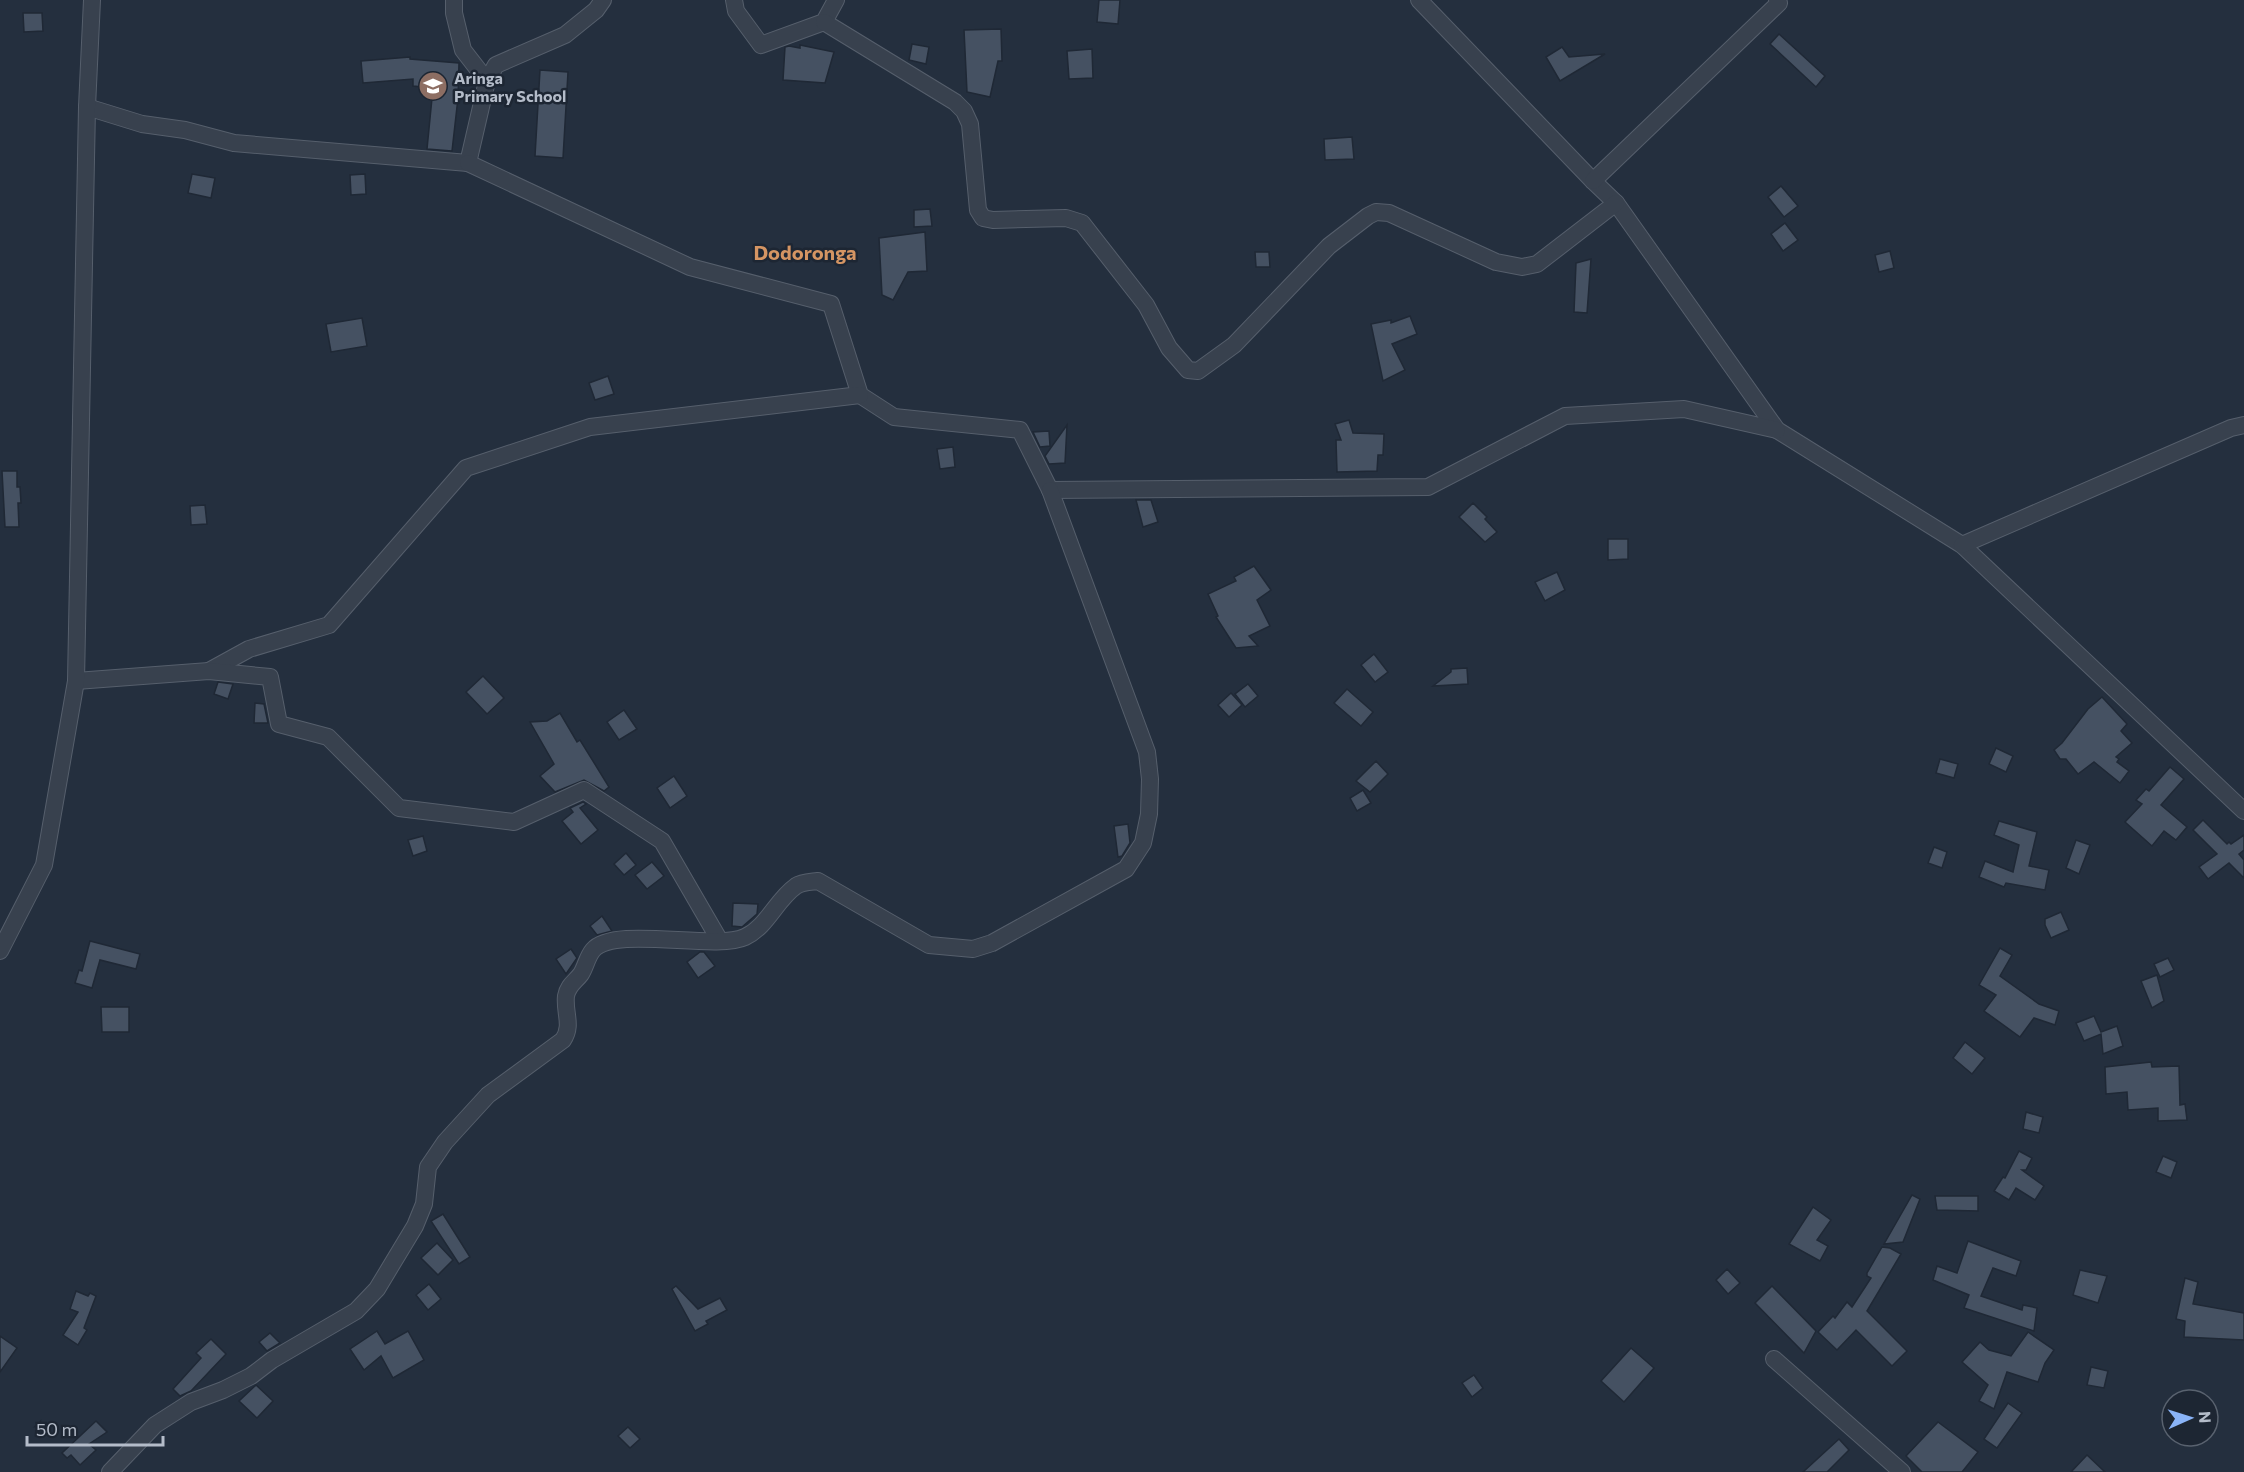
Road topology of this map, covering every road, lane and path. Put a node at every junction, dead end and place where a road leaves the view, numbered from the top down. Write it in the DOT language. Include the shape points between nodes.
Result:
graph roads {
  1 [pos="92,0"];
  2 [pos="454,0"];
  3 [pos="603,0"];
  4 [pos="734,0"];
  5 [pos="836,0"];
  6 [pos="1419,0"];
  7 [pos="1777,0"];
  8 [pos="824,22"];
  9 [pos="486,81"];
  10 [pos="87,106"];
  11 [pos="468,163"];
  12 [pos="1593,182"];
  13 [pos="1616,203"];
  14 [pos="860,395"];
  15 [pos="2244,425"];
  16 [pos="1777,430"];
  17 [pos="1050,490"];
  18 [pos="1962,545"];
  19 [pos="209,671"];
  20 [pos="76,681"];
  21 [pos="2244,811"];
  22 [pos="720,941"];
  23 [pos="0,951"];
  24 [pos="1774,1359"];
  25 [pos="110,1472"];
  26 [pos="1902,1472"];
  1 -- 10 [label="street"];
  2 -- 9 [label="street" via="463,50"];
  3 -- 9 [label="street" via="565,35 496,65"];
  4 -- 8 [label="street" via="736,11 761,45"];
  5 -- 8 [label="street"];
  6 -- 12 [label="street"];
  7 -- 12 [label="street" via="1779,3 1771,11"];
  8 -- 13 [label="street" via="964,111 970,124 978,210 983,218 1066,218 1082,223 1146,305 1169,348 1192,371 1234,345 1329,246 1376,212 1389,213 1496,262 1522,267 1536,264"];
  9 -- 11 [label="street"];
  10 -- 11 [label="street" via="142,124 234,143"];
  10 -- 20 [label="street"];
  11 -- 14 [label="street" via="690,267 831,304"];
  12 -- 13 [label="street"];
  13 -- 16 [label="street"];
  14 -- 17 [label="street" via="894,417 1020,430"];
  14 -- 19 [label="street" via="590,427 466,468 329,625 249,649"];
  15 -- 18 [label="street"];
  16 -- 17 [label="street" via="1684,409 1565,416 1428,487"];
  16 -- 18 [label="street"];
  17 -- 22 [label="street" via="1147,752 1149,814 1143,843 1126,869 992,943 973,949 929,945 818,881 797,885 758,930 742,939"];
  18 -- 21 [label="street"];
  19 -- 20 [label="street"];
  19 -- 22 [label="street" via="270,677 279,723 328,737 399,808 514,822 584,790 662,841"];
  20 -- 23 [label="street" via="44,865"];
  22 -- 25 [label="street" via="616,940 594,948 581,974 570,985 566,997 568,1032 563,1040 488,1095 445,1142 428,1167 424,1204 415,1226 377,1289 356,1311 251,1376 191,1402 155,1425"];
  24 -- 26 [label="street"];
}
